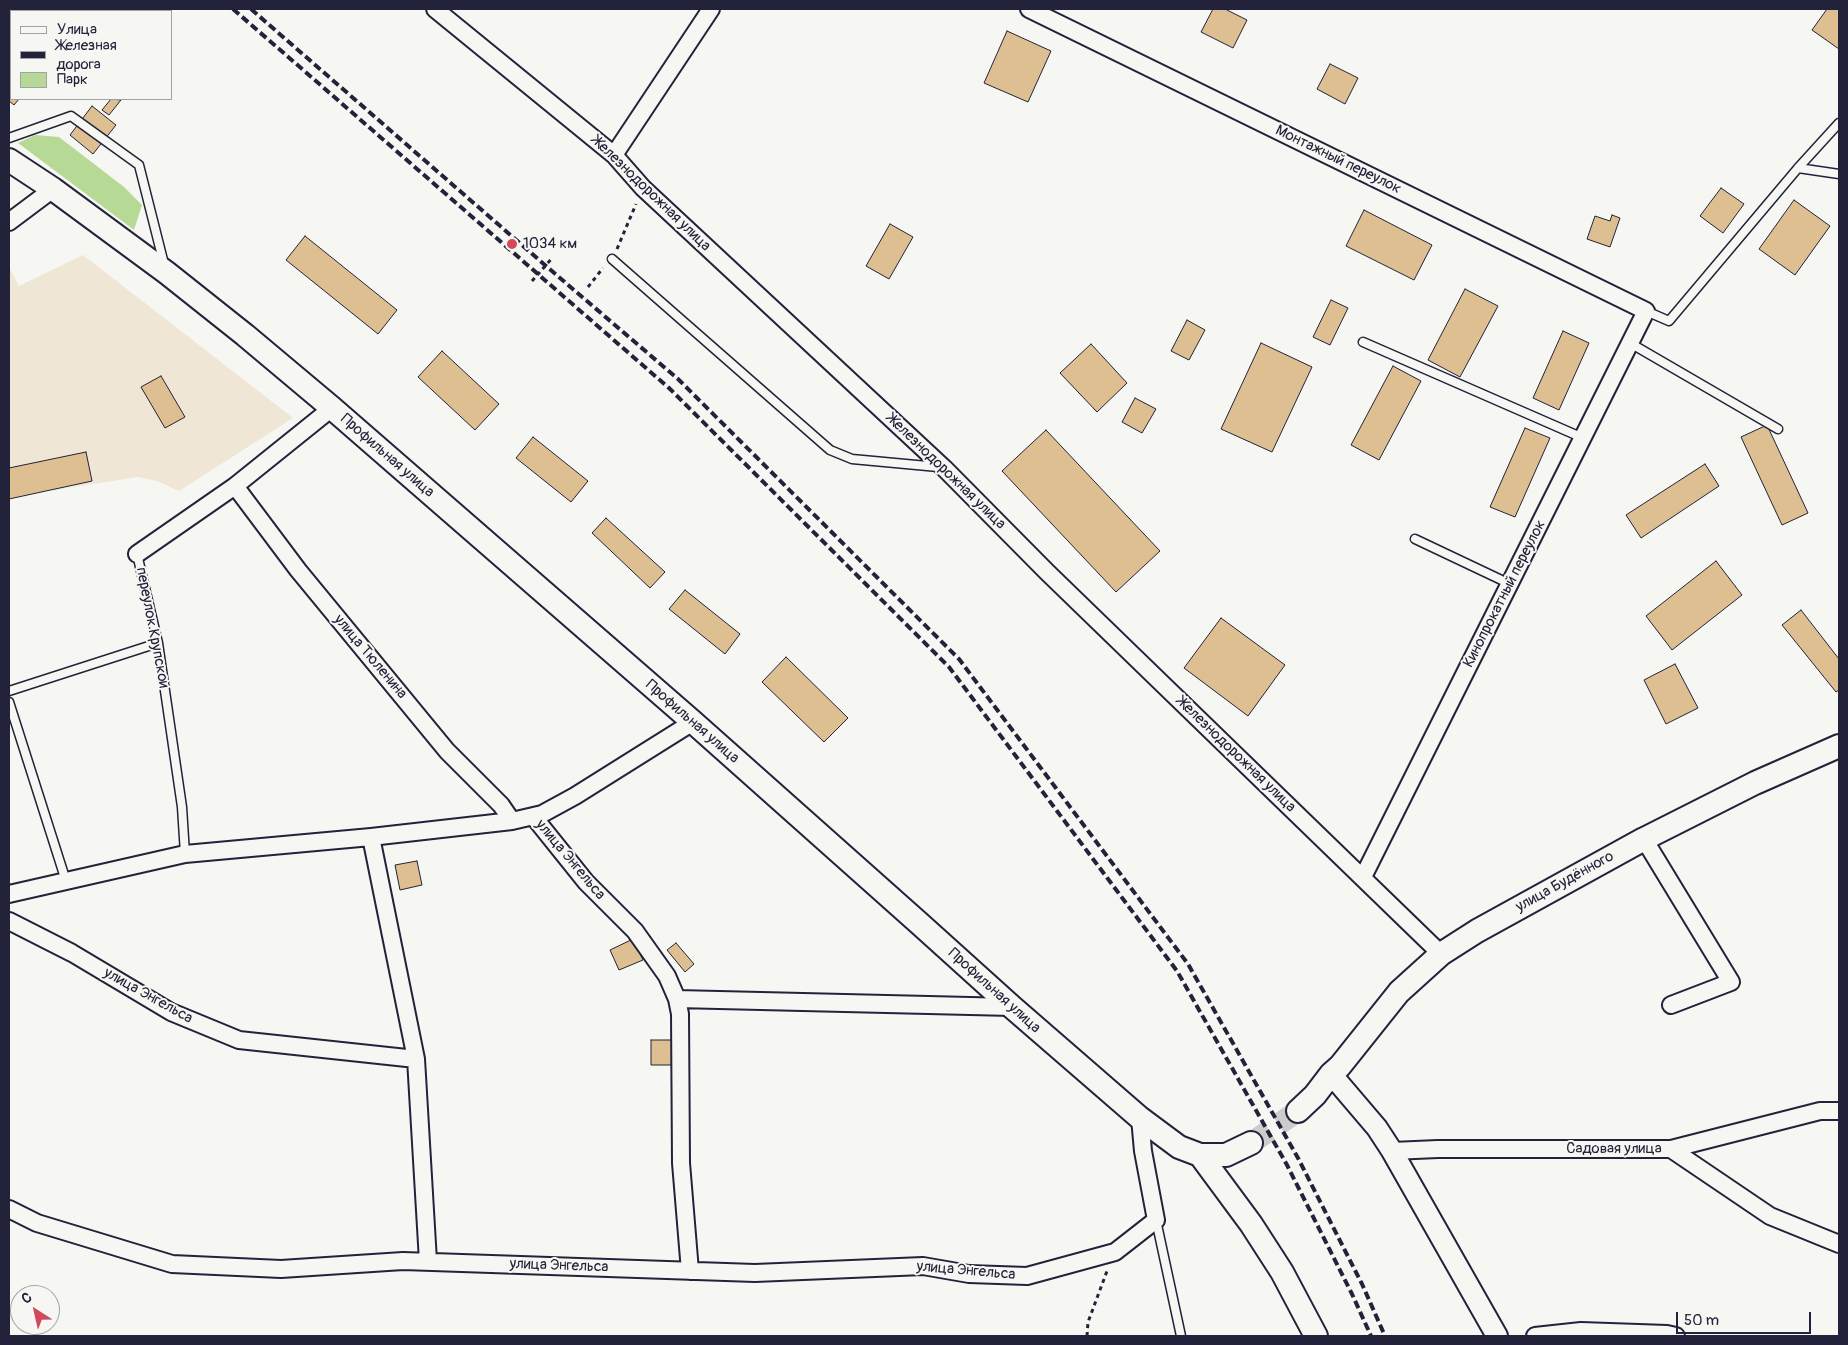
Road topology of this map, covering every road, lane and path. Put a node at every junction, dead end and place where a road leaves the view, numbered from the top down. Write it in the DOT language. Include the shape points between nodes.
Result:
graph roads {
  1 [pos="435,9"];
  2 [pos="711,9"];
  3 [pos="1029,9"];
  4 [pos="1839,123"];
  5 [pos="9,138"];
  6 [pos="614,155"];
  7 [pos="9,160"];
  8 [pos="1798,168"];
  9 [pos="1839,174"];
  10 [pos="643,188"];
  11 [pos="53,189"];
  12 [pos="9,222"];
  13 [pos="553,257"];
  14 [pos="612,259"];
  15 [pos="167,273"];
  16 [pos="532,281"];
  17 [pos="588,287"];
  18 [pos="1646,310"];
  19 [pos="1363,342"];
  20 [pos="1630,343"];
  21 [pos="332,408"];
  22 [pos="1778,429"];
  23 [pos="1583,438"];
  24 [pos="944,468"];
  25 [pos="235,486"];
  26 [pos="1415,539"];
  27 [pos="137,554"];
  28 [pos="1510,584"];
  29 [pos="158,643"];
  30 [pos="9,690"];
  31 [pos="9,702"];
  32 [pos="693,722"];
  33 [pos="1839,746"];
  34 [pos="533,816"];
  35 [pos="512,821"];
  36 [pos="371,837"];
  37 [pos="1644,839"];
  38 [pos="185,854"];
  39 [pos="1362,878"];
  40 [pos="66,881"];
  41 [pos="9,894"];
  42 [pos="9,921"];
  43 [pos="1441,954"];
  44 [pos="677,1000"];
  45 [pos="1671,1005"];
  46 [pos="1012,1007"];
  47 [pos="416,1058"];
  48 [pos="1331,1074"];
  49 [pos="1298,1111"];
  50 [pos="1839,1111"];
  51 [pos="1140,1118"];
  52 [pos="1251,1143"];
  53 [pos="1671,1149"];
  54 [pos="1392,1151"];
  55 [pos="1200,1155"];
  56 [pos="9,1209"];
  57 [pos="1156,1220"];
  58 [pos="1839,1244"];
  59 [pos="1115,1252"];
  60 [pos="428,1261"];
  61 [pos="690,1270"];
  62 [pos="1087,1336"];
  63 [pos="1181,1336"];
  64 [pos="1316,1336"];
  65 [pos="1497,1336"];
  66 [pos="1535,1336"];
  67 [pos="1676,1336"];
  1 -- 6 [label="street, Железнодорожная улица"];
  2 -- 6 [label="street"];
  3 -- 18 [label="street, Монтажный переулок"];
  4 -- 8 [label="lane"];
  5 -- 15 [label="lane" via="71,116 139,165"];
  6 -- 10 [label="street, Железнодорожная улица"];
  7 -- 11 [label="main road, Профильная улица"];
  8 -- 9 [label="lane"];
  8 -- 18 [label="lane" via="1669,321"];
  10 -- 14 [label="path"];
  10 -- 24 [label="street, Железнодорожная улица"];
  11 -- 12 [label="street"];
  11 -- 15 [label="main road, Профильная улица"];
  13 -- 16 [label="path"];
  14 -- 17 [label="path"];
  14 -- 24 [label="lane" via="830,450 852,459"];
  15 -- 21 [label="main road, Профильная улица"];
  18 -- 20 [label="street, Кинопрокатный переулок"];
  19 -- 23 [label="lane"];
  20 -- 22 [label="lane"];
  20 -- 23 [label="street, Кинопрокатный переулок"];
  21 -- 25 [label="street, переулок Крупской"];
  21 -- 32 [label="main road, Профильная улица"];
  23 -- 28 [label="street, Кинопрокатный переулок"];
  24 -- 39 [label="street, Железнодорожная улица"];
  25 -- 27 [label="street, переулок Крупской"];
  25 -- 35 [label="street, улица Тюленина" via="298,570 447,751 501,805"];
  26 -- 28 [label="lane"];
  27 -- 29 [label="lane, переулок Крупской"];
  28 -- 39 [label="street, Кинопрокатный переулок"];
  29 -- 30 [label="lane"];
  29 -- 38 [label="lane, переулок Крупской" via="182,807"];
  31 -- 40 [label="lane"];
  32 -- 34 [label="street, улица Энгельса" via="576,796"];
  32 -- 46 [label="main road, Профильная улица"];
  33 -- 37 [label="main road, улица Будённого" via="1754,783"];
  34 -- 35 [label="street, улица Энгельса"];
  34 -- 44 [label="street, улица Энгельса" via="586,882 636,931 667,976"];
  35 -- 36 [label="street, улица Энгельса"];
  36 -- 38 [label="street"];
  36 -- 47 [label="street"];
  37 -- 43 [label="main road, улица Будённого" via="1477,930"];
  37 -- 45 [label="street" via="1731,982"];
  38 -- 40 [label="street"];
  39 -- 43 [label="street, Железнодорожная улица"];
  40 -- 41 [label="street"];
  42 -- 47 [label="street, улица Энгельса" via="72,953 171,1012 239,1040"];
  43 -- 48 [label="main road, улица Будённого" via="1400,992"];
  44 -- 46 [label="street"];
  44 -- 61 [label="street, улица Энгельса" via="680,1014 681,1164"];
  46 -- 51 [label="main road, Профильная улица"];
  47 -- 60 [label="street"];
  48 -- 49 [label="main road, улица Будённого"];
  48 -- 54 [label="street" via="1367,1115"];
  50 -- 53 [label="street" via="1820,1111"];
  51 -- 55 [label="main road, Профильная улица" via="1179,1147"];
  51 -- 57 [label="street"];
  52 -- 55 [label="main road" via="1226,1155"];
  53 -- 54 [label="street, Садовая улица"];
  53 -- 58 [label="street, Садовая улица" via="1770,1216"];
  54 -- 65 [label="street"];
  55 -- 64 [label="main road" via="1251,1224"];
  56 -- 60 [label="street, улица Энгельса" via="37,1223 172,1264 281,1269"];
  57 -- 59 [label="street, улица Энгельса"];
  57 -- 63 [label="lane"];
  59 -- 61 [label="street, улица Энгельса" via="1027,1276 969,1274 923,1266 755,1273"];
  59 -- 62 [label="path" via="1088,1322"];
  60 -- 61 [label="street, улица Энгельса"];
  66 -- 67 [label="street" via="1581,1331"];
}
